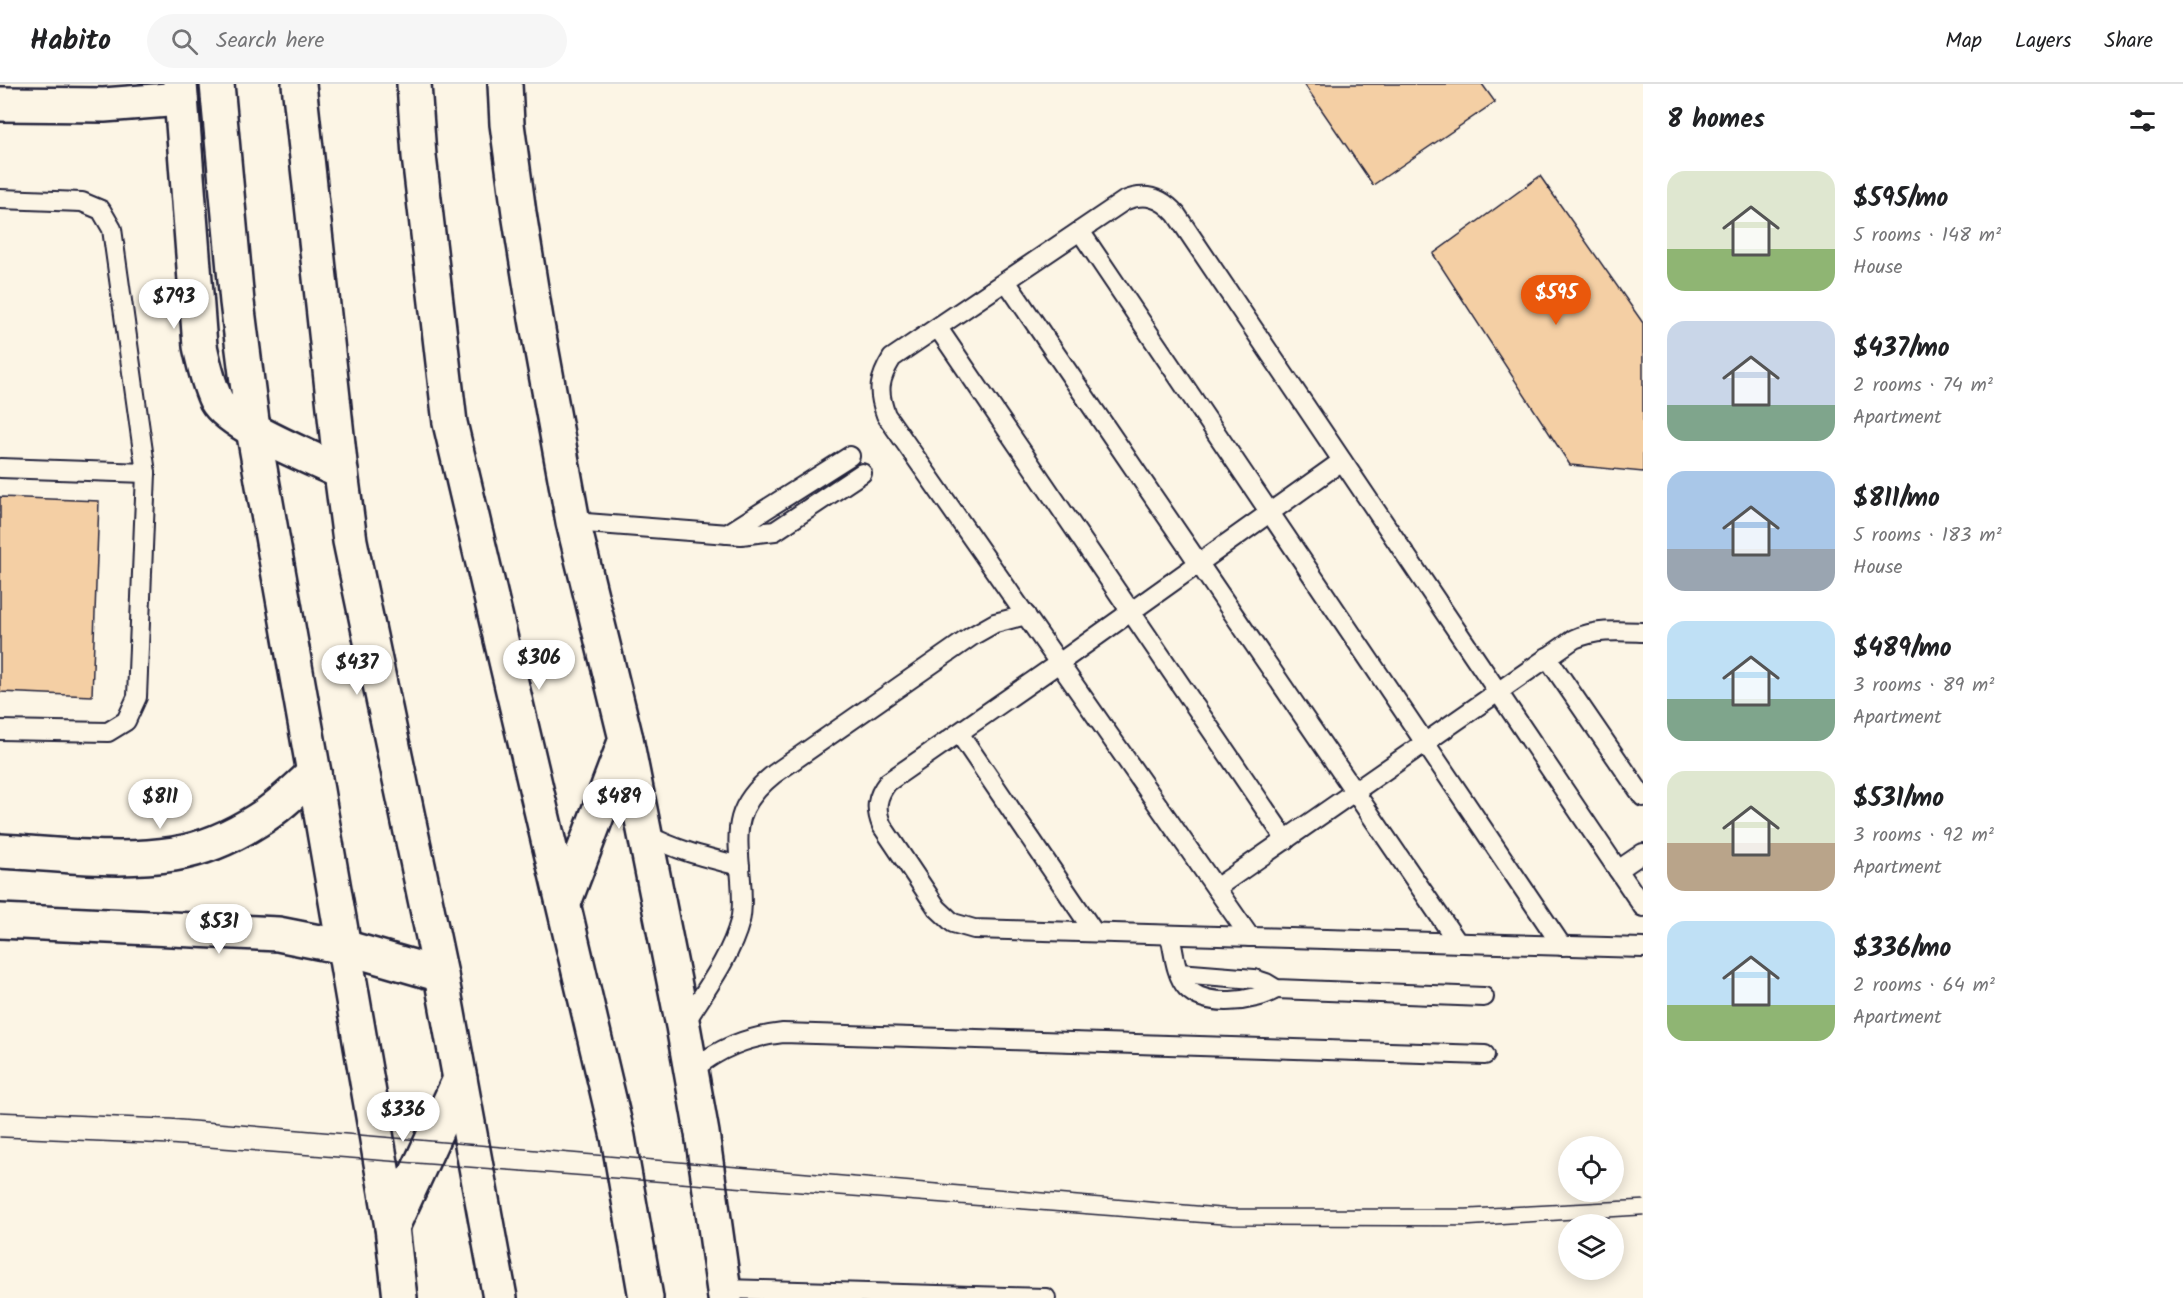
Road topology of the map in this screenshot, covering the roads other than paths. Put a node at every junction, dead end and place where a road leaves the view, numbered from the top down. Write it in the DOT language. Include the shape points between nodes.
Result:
graph roads {
  1 [pos="217,84"];
  2 [pos="299,84"];
  3 [pos="414,84"];
  4 [pos="505,84"];
  5 [pos="181,91"];
  6 [pos="0,104"];
  7 [pos="0,199"];
  8 [pos="1080,231"];
  9 [pos="1006,281"];
  10 [pos="938,327"];
  11 [pos="253,429"];
  12 [pos="850,456"];
  13 [pos="1342,461"];
  14 [pos="0,468"];
  15 [pos="341,471"];
  16 [pos="146,472"];
  17 [pos="862,473"];
  18 [pos="1270,512"];
  19 [pos="573,522"];
  20 [pos="727,534"];
  21 [pos="1198,563"];
  22 [pos="1130,612"];
  23 [pos="1026,615"];
  24 [pos="1643,633"];
  25 [pos="1547,657"];
  26 [pos="1059,663"];
  27 [pos="1498,692"];
  28 [pos="0,730"];
  29 [pos="959,733"];
  30 [pos="626,739"];
  31 [pos="1425,742"];
  32 [pos="314,773"];
  33 [pos="1355,791"];
  34 [pos="1643,797"];
  35 [pos="645,834"];
  36 [pos="1286,840"];
  37 [pos="0,851"];
  38 [pos="1643,853"];
  39 [pos="740,866"];
  40 [pos="1618,870"];
  41 [pos="1216,888"];
  42 [pos="564,903"];
  43 [pos="1643,907"];
  44 [pos="0,921"];
  45 [pos="1094,932"];
  46 [pos="1170,935"];
  47 [pos="1250,936"];
  48 [pos="1458,943"];
  49 [pos="1562,946"];
  50 [pos="344,947"];
  51 [pos="1643,948"];
  52 [pos="441,975"];
  53 [pos="1484,997"];
  54 [pos="683,1026"];
  55 [pos="1485,1055"];
  56 [pos="691,1071"];
  57 [pos="460,1079"];
  58 [pos="392,1227"];
  59 [pos="725,1295"];
  60 [pos="400,1298"];
  61 [pos="500,1298"];
  62 [pos="646,1298"];
  63 [pos="1046,1298"];
  1 -- 11 [label="street"];
  2 -- 15 [label="street"];
  3 -- 42 [label="street" via="450,423"];
  4 -- 19 [label="street" via="519,213"];
  5 -- 6 [label="street" via="104,105"];
  5 -- 11 [label="street" via="200,346 206,375 217,402"];
  7 -- 16 [label="lane" via="82,202 101,210 112,229"];
  8 -- 9 [label="lane"];
  8 -- 13 [label="lane" via="1134,197 1155,198 1167,204"];
  8 -- 18 [label="lane"];
  9 -- 10 [label="lane"];
  9 -- 21 [label="lane"];
  10 -- 22 [label="lane"];
  10 -- 23 [label="lane" via="892,358 880,385 881,401 886,415"];
  11 -- 15 [label="street"];
  11 -- 32 [label="street"];
  12 -- 20 [label="lane"];
  13 -- 18 [label="lane"];
  13 -- 27 [label="lane"];
  14 -- 16 [label="lane"];
  15 -- 52 [label="street" via="350,541"];
  16 -- 28 [label="lane" via="136,697 126,721 108,732"];
  17 -- 20 [label="lane" via="775,531"];
  18 -- 21 [label="lane"];
  18 -- 31 [label="lane"];
  19 -- 20 [label="lane"];
  19 -- 30 [label="street"];
  21 -- 22 [label="lane"];
  21 -- 33 [label="lane"];
  22 -- 26 [label="lane"];
  22 -- 36 [label="lane"];
  23 -- 26 [label="lane"];
  23 -- 39 [label="lane" via="995,623 972,636 760,785 741,814"];
  24 -- 25 [label="lane" via="1593,632"];
  25 -- 27 [label="lane"];
  25 -- 34 [label="lane"];
  26 -- 29 [label="lane"];
  26 -- 41 [label="lane"];
  27 -- 31 [label="lane"];
  27 -- 40 [label="lane"];
  29 -- 45 [label="lane"];
  29 -- 45 [label="lane" via="888,782 877,801 882,826 937,908 953,923 974,929"];
  30 -- 35 [label="street"];
  30 -- 42 [label="street"];
  31 -- 33 [label="lane"];
  31 -- 49 [label="lane"];
  32 -- 37 [label="street" via="260,819 206,846 176,854 146,857"];
  32 -- 50 [label="street"];
  33 -- 36 [label="lane"];
  33 -- 48 [label="lane"];
  35 -- 39 [label="lane" via="681,851"];
  35 -- 54 [label="street"];
  36 -- 41 [label="lane"];
  38 -- 40 [label="lane"];
  39 -- 54 [label="lane" via="741,919 733,941"];
  40 -- 43 [label="lane"];
  41 -- 47 [label="lane"];
  42 -- 62 [label="street" via="618,1137"];
  44 -- 50 [label="street" via="244,931"];
  45 -- 46 [label="lane"];
  46 -- 47 [label="lane"];
  46 -- 53 [label="lane" via="1179,973 1254,979 1276,989"];
  47 -- 48 [label="lane"];
  48 -- 49 [label="lane"];
  49 -- 51 [label="lane"];
  50 -- 52 [label="street"];
  50 -- 58 [label="street"];
  52 -- 57 [label="street"];
  54 -- 56 [label="street"];
  55 -- 56 [label="lane" via="783,1033 743,1040"];
  56 -- 59 [label="street"];
  57 -- 58 [label="street"];
  57 -- 61 [label="street"];
  58 -- 60 [label="street"];
  59 -- 63 [label="lane"];
}
